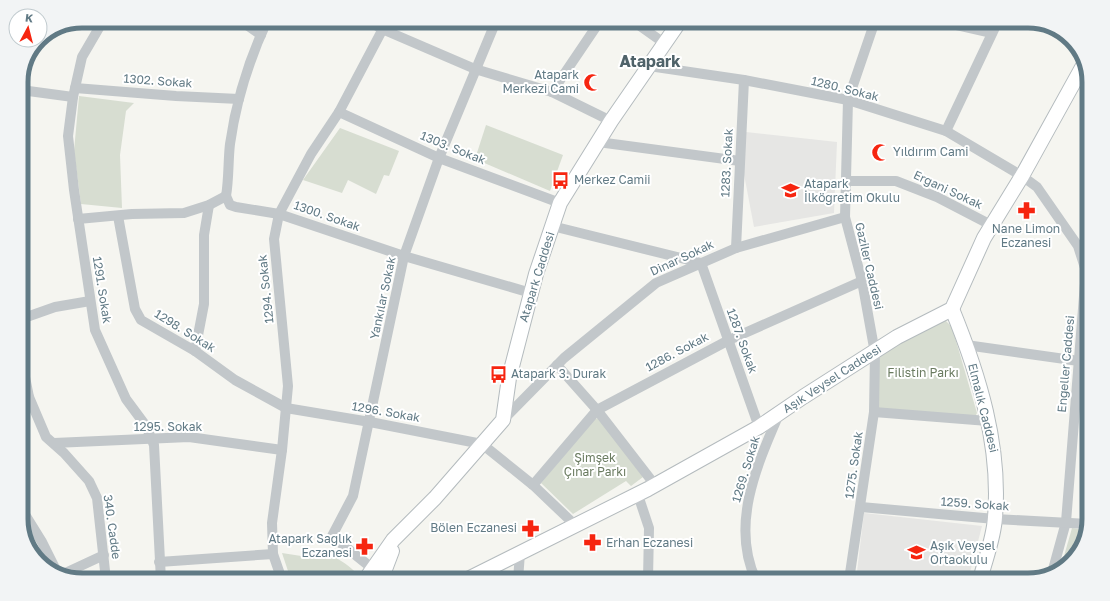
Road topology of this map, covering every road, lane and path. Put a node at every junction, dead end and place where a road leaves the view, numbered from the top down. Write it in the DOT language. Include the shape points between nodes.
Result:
graph roads {
  1 [pos="98,28"];
  2 [pos="251,28"];
  3 [pos="264,28"];
  4 [pos="383,28"];
  5 [pos="391,28"];
  6 [pos="493,28"];
  7 [pos="595,28"];
  8 [pos="642,28"];
  9 [pos="675,28"];
  10 [pos="873,28"];
  11 [pos="970,28"];
  12 [pos="994,28"];
  13 [pos="992,33"];
  14 [pos="261,35"];
  15 [pos="664,43"];
  16 [pos="649,66"];
  17 [pos="475,69"];
  18 [pos="1081,75"];
  19 [pos="744,80"];
  20 [pos="28,90"];
  21 [pos="74,92"];
  22 [pos="552,92"];
  23 [pos="239,99"];
  24 [pos="848,100"];
  25 [pos="339,112"];
  26 [pos="611,121"];
  27 [pos="946,131"];
  28 [pos="598,142"];
  29 [pos="438,158"];
  30 [pos="740,161"];
  31 [pos="1022,176"];
  32 [pos="846,181"];
  33 [pos="226,196"];
  34 [pos="560,203"];
  35 [pos="209,205"];
  36 [pos="280,214"];
  37 [pos="118,216"];
  38 [pos="844,217"];
  39 [pos="78,219"];
  40 [pos="992,225"];
  41 [pos="552,226"];
  42 [pos="736,248"];
  43 [pos="404,256"];
  44 [pos="1082,258"];
  45 [pos="701,263"];
  46 [pos="862,281"];
  47 [pos="531,293"];
  48 [pos="90,301"];
  49 [pos="952,309"];
  50 [pos="28,316"];
  51 [pos="1082,322"];
  52 [pos="728,340"];
  53 [pos="966,345"];
  54 [pos="195,351"];
  55 [pos="874,353"];
  56 [pos="1079,361"];
  57 [pos="557,365"];
  58 [pos="28,392"];
  59 [pos="29,397"];
  60 [pos="286,408"];
  61 [pos="597,410"];
  62 [pos="874,412"];
  63 [pos="778,414"];
  64 [pos="503,420"];
  65 [pos="988,421"];
  66 [pos="370,422"];
  67 [pos="759,427"];
  68 [pos="151,438"];
  69 [pos="54,443"];
  70 [pos="482,444"];
  71 [pos="282,450"];
  72 [pos="533,485"];
  73 [pos="655,485"];
  74 [pos="638,494"];
  75 [pos="861,507"];
  76 [pos="28,519"];
  77 [pos="995,519"];
  78 [pos="1066,522"];
  79 [pos="1082,523"];
  80 [pos="576,525"];
  81 [pos="520,553"];
  82 [pos="273,554"];
  83 [pos="104,555"];
  84 [pos="159,562"];
  85 [pos="54,565"];
  86 [pos="1054,567"];
  87 [pos="68,571"];
  88 [pos="105,573"];
  89 [pos="160,573"];
  90 [pos="280,573"];
  91 [pos="376,573"];
  92 [pos="378,573"];
  93 [pos="480,573"];
  94 [pos="519,573"];
  95 [pos="648,573"];
  96 [pos="752,573"];
  97 [pos="851,573"];
  98 [pos="982,573"];
  1 -- 21 [label="street, 1291. Sokak" via="82,57"];
  2 -- 14 [label="street"];
  3 -- 14 [label="street"];
  4 -- 25 [label="street, 1294. Sokak"];
  5 -- 17 [label="street"];
  6 -- 17 [label="street, Yankılar Sokak"];
  7 -- 22 [label="street"];
  8 -- 15 [label="street"];
  9 -- 15 [label="street, Atapark Caddesi"];
  10 -- 24 [label="street, Gaziler Caddesi"];
  11 -- 13 [label="street"];
  12 -- 13 [label="street"];
  13 -- 27 [label="street"];
  14 -- 23 [label="street"];
  15 -- 16 [label="street, Atapark Caddesi"];
  16 -- 19 [label="street, 1280. Sokak"];
  16 -- 26 [label="street, Atapark Caddesi"];
  17 -- 22 [label="street"];
  17 -- 29 [label="street, Yankılar Sokak"];
  18 -- 31 [label="street"];
  19 -- 24 [label="street, 1280. Sokak"];
  19 -- 30 [label="street, 1283. Sokak"];
  20 -- 21 [label="street, 1302. Sokak"];
  21 -- 23 [label="street, 1302. Sokak"];
  21 -- 39 [label="street, 1291. Sokak" via="68,136"];
  22 -- 26 [label="street"];
  23 -- 33 [label="street" via="230,146"];
  24 -- 27 [label="street, 1280. Sokak"];
  24 -- 32 [label="street, Gaziler Caddesi"];
  25 -- 29 [label="street, 1303. Sokak"];
  25 -- 36 [label="street, 1294. Sokak" via="311,154"];
  26 -- 28 [label="street, Atapark Caddesi"];
  27 -- 31 [label="street, 1280. Sokak"];
  28 -- 30 [label="street"];
  28 -- 34 [label="street, Atapark Caddesi"];
  29 -- 34 [label="street, 1303. Sokak"];
  29 -- 43 [label="street, Yankılar Sokak"];
  30 -- 42 [label="street, 1283. Sokak"];
  31 -- 40 [label="street"];
  31 -- 44 [label="street, Engeller Caddesi" via="1036,187 1078,246"];
  32 -- 38 [label="street, Gaziler Caddesi"];
  32 -- 40 [label="street, Ergani Sokak" via="896,181 937,197"];
  33 -- 35 [label="street"];
  33 -- 36 [label="street, 1300. Sokak" via="230,205 236,207"];
  34 -- 41 [label="street, Atapark Caddesi"];
  35 -- 37 [label="street" via="184,213"];
  35 -- 54 [label="street" via="204,235 204,304"];
  36 -- 43 [label="street, 1300. Sokak"];
  36 -- 60 [label="street, 1294. Sokak" via="274,239 288,386"];
  37 -- 39 [label="street"];
  37 -- 54 [label="street, 1298. Sokak" via="135,310 141,320"];
  38 -- 42 [label="street, Dinar Sokak"];
  38 -- 46 [label="street, Gaziler Caddesi"];
  39 -- 48 [label="street, 1291. Sokak"];
  40 -- 49 [label="street"];
  41 -- 45 [label="street"];
  41 -- 47 [label="street, Atapark Caddesi"];
  42 -- 45 [label="street, Dinar Sokak"];
  43 -- 47 [label="street, 1300. Sokak"];
  43 -- 66 [label="street, Yankılar Sokak"];
  45 -- 52 [label="street, 1287. Sokak"];
  45 -- 57 [label="street, Dinar Sokak" via="656,283"];
  46 -- 52 [label="street, 1286. Sokak"];
  46 -- 55 [label="street, Gaziler Caddesi"];
  47 -- 64 [label="street, Atapark Caddesi" via="509,378"];
  48 -- 50 [label="street" via="54,307"];
  48 -- 68 [label="street, 1291. Sokak" via="95,330 126,399 146,426"];
  49 -- 53 [label="street, Elmalık Caddesi"];
  49 -- 55 [label="street, Aşık Veysel Caddesi" via="897,337"];
  51 -- 56 [label="street, Engeller Caddesi"];
  52 -- 61 [label="street, 1286. Sokak"];
  52 -- 67 [label="street, 1287. Sokak"];
  53 -- 56 [label="street"];
  53 -- 65 [label="street, Elmalık Caddesi"];
  54 -- 60 [label="street, 1298. Sokak" via="235,380"];
  55 -- 62 [label="street, 1275. Sokak"];
  55 -- 63 [label="street, Aşık Veysel Caddesi"];
  56 -- 78 [label="street, Engeller Caddesi"];
  57 -- 61 [label="street"];
  57 -- 64 [label="street, Dinar Sokak"];
  58 -- 59 [label="street, 340. Cadde"];
  59 -- 69 [label="street, 340. Cadde" via="46,437"];
  60 -- 66 [label="street, 1296. Sokak"];
  60 -- 71 [label="street, 1294. Sokak"];
  61 -- 72 [label="street, 1286. Sokak"];
  61 -- 73 [label="street"];
  62 -- 65 [label="street"];
  62 -- 75 [label="street, 1275. Sokak"];
  63 -- 67 [label="street, Aşık Veysel Caddesi"];
  63 -- 96 [label="street, 1269. Sokak" via="765,446 745,517 745,546"];
  64 -- 70 [label="street"];
  65 -- 77 [label="street, Elmalık Caddesi" via="997,473"];
  66 -- 70 [label="street, 1296. Sokak"];
  66 -- 91 [label="street, Yankılar Sokak" via="352,496 332,536"];
  67 -- 73 [label="street, Aşık Veysel Caddesi"];
  68 -- 69 [label="street, 1295. Sokak"];
  68 -- 71 [label="street, 1295. Sokak" via="189,437"];
  68 -- 84 [label="street, 1291. Sokak" via="154,446"];
  69 -- 83 [label="street, 340. Cadde" via="89,481 97,498"];
  70 -- 72 [label="street"];
  70 -- 92 [label="street" via="404,530"];
  71 -- 82 [label="street, 1294. Sokak" via="272,523"];
  72 -- 80 [label="street"];
  73 -- 74 [label="street, Aşık Veysel Caddesi"];
  74 -- 80 [label="street, Aşık Veysel Caddesi"];
  74 -- 95 [label="street" via="649,528"];
  75 -- 77 [label="street, 1259. Sokak"];
  75 -- 97 [label="street, 1275. Sokak"];
  76 -- 85 [label="street"];
  77 -- 78 [label="street, 1259. Sokak"];
  77 -- 98 [label="street, Elmalık Caddesi"];
  78 -- 79 [label="street, 1259. Sokak"];
  78 -- 86 [label="street, Engeller Caddesi"];
  80 -- 81 [label="street, Aşık Veysel Caddesi"];
  81 -- 93 [label="street, Aşık Veysel Caddesi"];
  81 -- 94 [label="street"];
  82 -- 84 [label="street"];
  82 -- 90 [label="street, 1294. Sokak"];
  83 -- 87 [label="street"];
  83 -- 88 [label="street, 340. Cadde"];
  84 -- 89 [label="street, 1291. Sokak"];
}
